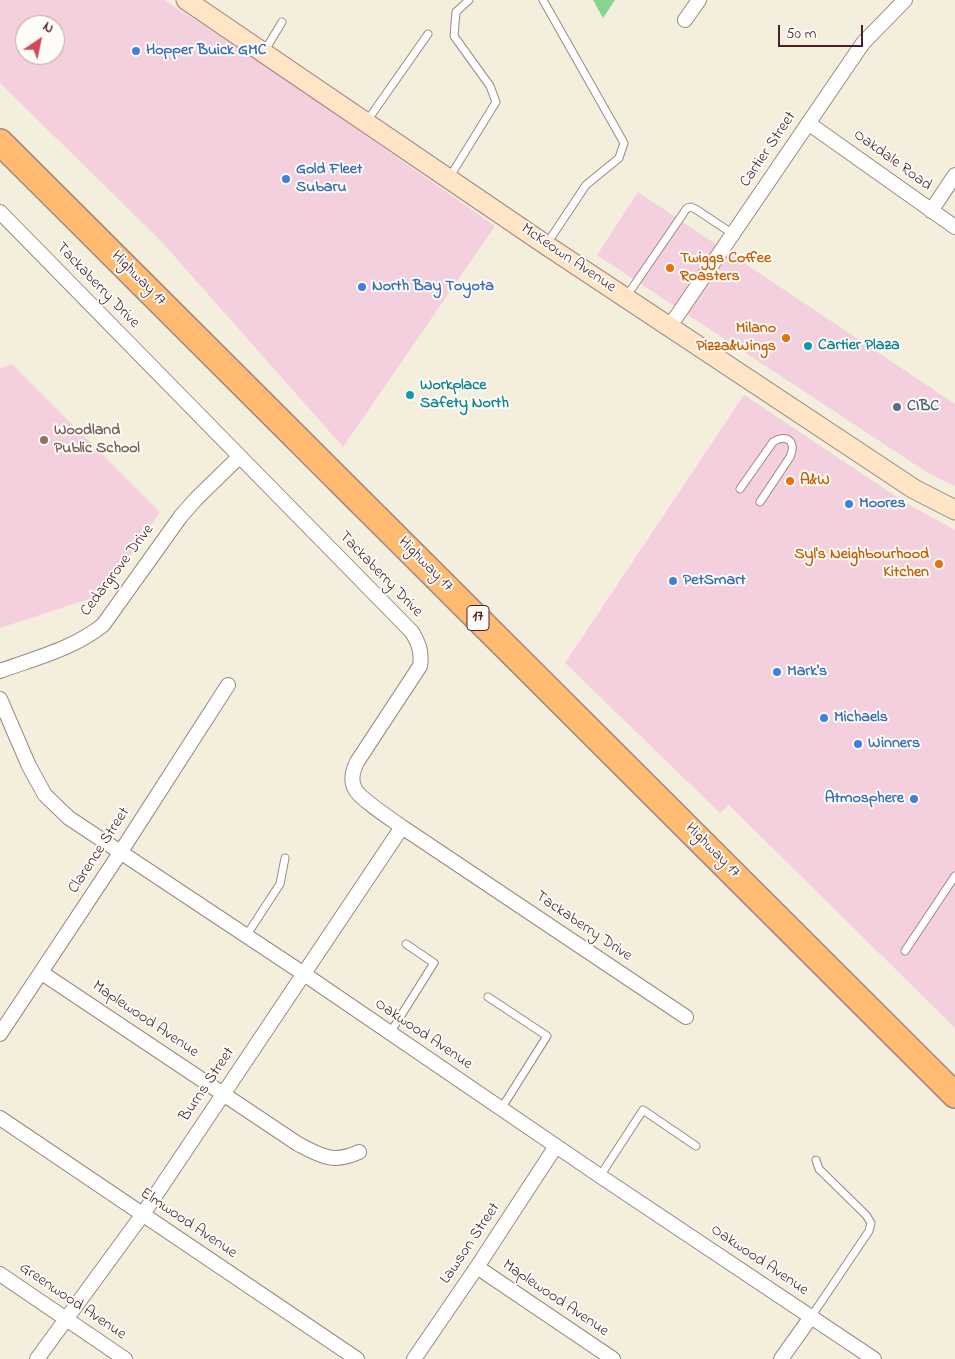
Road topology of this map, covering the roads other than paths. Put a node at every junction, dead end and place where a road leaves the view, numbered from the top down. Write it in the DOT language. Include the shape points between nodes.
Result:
graph roads {
  1 [pos="186,0"];
  2 [pos="469,0"];
  3 [pos="543,0"];
  4 [pos="699,0"];
  5 [pos="904,0"];
  6 [pos="685,20"];
  7 [pos="282,22"];
  8 [pos="428,34"];
  9 [pos="264,52"];
  10 [pos="367,122"];
  11 [pos="808,123"];
  12 [pos="0,142"];
  13 [pos="955,175"];
  14 [pos="449,178"];
  15 [pos="931,211"];
  16 [pos="0,212"];
  17 [pos="955,227"];
  18 [pos="733,234"];
  19 [pos="546,245"];
  20 [pos="626,297"];
  21 [pos="670,326"];
  22 [pos="239,457"];
  23 [pos="740,489"];
  24 [pos="760,502"];
  25 [pos="955,510"];
  26 [pos="0,671"];
  27 [pos="228,685"];
  28 [pos="0,699"];
  29 [pos="402,827"];
  30 [pos="120,853"];
  31 [pos="285,858"];
  32 [pos="955,876"];
  33 [pos="246,936"];
  34 [pos="406,944"];
  35 [pos="905,951"];
  36 [pos="42,973"];
  37 [pos="304,974"];
  38 [pos="488,996"];
  39 [pos="686,1017"];
  40 [pos="0,1034"];
  41 [pos="390,1034"];
  42 [pos="223,1094"];
  43 [pos="955,1095"];
  44 [pos="501,1109"];
  45 [pos="0,1118"];
  46 [pos="556,1146"];
  47 [pos="696,1146"];
  48 [pos="359,1152"];
  49 [pos="816,1160"];
  50 [pos="600,1176"];
  51 [pos="143,1214"];
  52 [pos="477,1267"];
  53 [pos="0,1274"];
  54 [pos="811,1317"];
  55 [pos="66,1319"];
  56 [pos="37,1359"];
  57 [pos="125,1359"];
  58 [pos="357,1359"];
  59 [pos="414,1359"];
  60 [pos="613,1359"];
  61 [pos="781,1359"];
  62 [pos="874,1359"];
  1 -- 9 [label="street, McKeown Avenue"];
  2 -- 14 [label="lane" via="456,12 454,36 490,86 496,102"];
  3 -- 19 [label="lane" via="624,143 619,158 586,184"];
  4 -- 6 [label="street"];
  5 -- 11 [label="street, Cartier Street" via="863,43"];
  7 -- 9 [label="lane"];
  8 -- 10 [label="lane"];
  9 -- 10 [label="street, McKeown Avenue"];
  10 -- 14 [label="street, McKeown Avenue"];
  11 -- 15 [label="street, Oakdale Road"];
  11 -- 18 [label="street, Cartier Street"];
  12 -- 43 [label="highway, Highway 17 / 17"];
  13 -- 15 [label="street"];
  14 -- 19 [label="street, McKeown Avenue"];
  15 -- 17 [label="street, Oakdale Road"];
  16 -- 22 [label="street, Tackaberry Drive"];
  18 -- 20 [label="lane" via="697,210 687,208"];
  18 -- 21 [label="street, Cartier Street"];
  19 -- 20 [label="street, McKeown Avenue"];
  20 -- 21 [label="street, McKeown Avenue"];
  21 -- 25 [label="street, McKeown Avenue" via="914,489"];
  22 -- 26 [label="street, Cedargrove Drive" via="181,516 103,625 66,647"];
  22 -- 29 [label="street, Tackaberry Drive" via="412,632 420,648 422,655 416,674 353,771 355,790 362,798"];
  23 -- 24 [label="lane" via="773,442 779,438 789,440 793,451"];
  27 -- 30 [label="street, Clarence Street"];
  28 -- 30 [label="street, Oakwood Avenue" via="45,795 68,818"];
  29 -- 37 [label="street, Burns Street"];
  29 -- 39 [label="street, Tackaberry Drive"];
  30 -- 33 [label="street, Oakwood Avenue"];
  30 -- 36 [label="street, Clarence Street"];
  31 -- 33 [label="lane" via="280,884"];
  32 -- 35 [label="lane"];
  33 -- 37 [label="street, Oakwood Avenue"];
  34 -- 41 [label="lane" via="434,963"];
  36 -- 40 [label="street, Clarence Street"];
  36 -- 42 [label="street, Maplewood Avenue"];
  37 -- 41 [label="street, Oakwood Avenue"];
  37 -- 42 [label="street, Burns Street"];
  38 -- 44 [label="lane" via="547,1036"];
  41 -- 44 [label="street, Oakwood Avenue"];
  42 -- 48 [label="street, Maplewood Avenue" via="315,1153 346,1158"];
  42 -- 51 [label="street, Burns Street"];
  44 -- 46 [label="street, Oakwood Avenue"];
  45 -- 51 [label="street, Elmwood Avenue"];
  46 -- 50 [label="street, Oakwood Avenue"];
  46 -- 52 [label="street, Lawson Street"];
  47 -- 50 [label="lane" via="643,1110"];
  49 -- 54 [label="lane" via="819,1169 866,1214 870,1223 869,1231"];
  50 -- 54 [label="street, Oakwood Avenue"];
  51 -- 55 [label="street, Burns Street"];
  51 -- 58 [label="street, Elmwood Avenue"];
  52 -- 59 [label="street, Lawson Street"];
  52 -- 60 [label="street, Maplewood Avenue"];
  53 -- 55 [label="street, Greenwood Avenue"];
  54 -- 61 [label="street"];
  54 -- 62 [label="street, Oakwood Avenue"];
  55 -- 56 [label="street, Burns Street"];
  55 -- 57 [label="street, Greenwood Avenue"];
}
